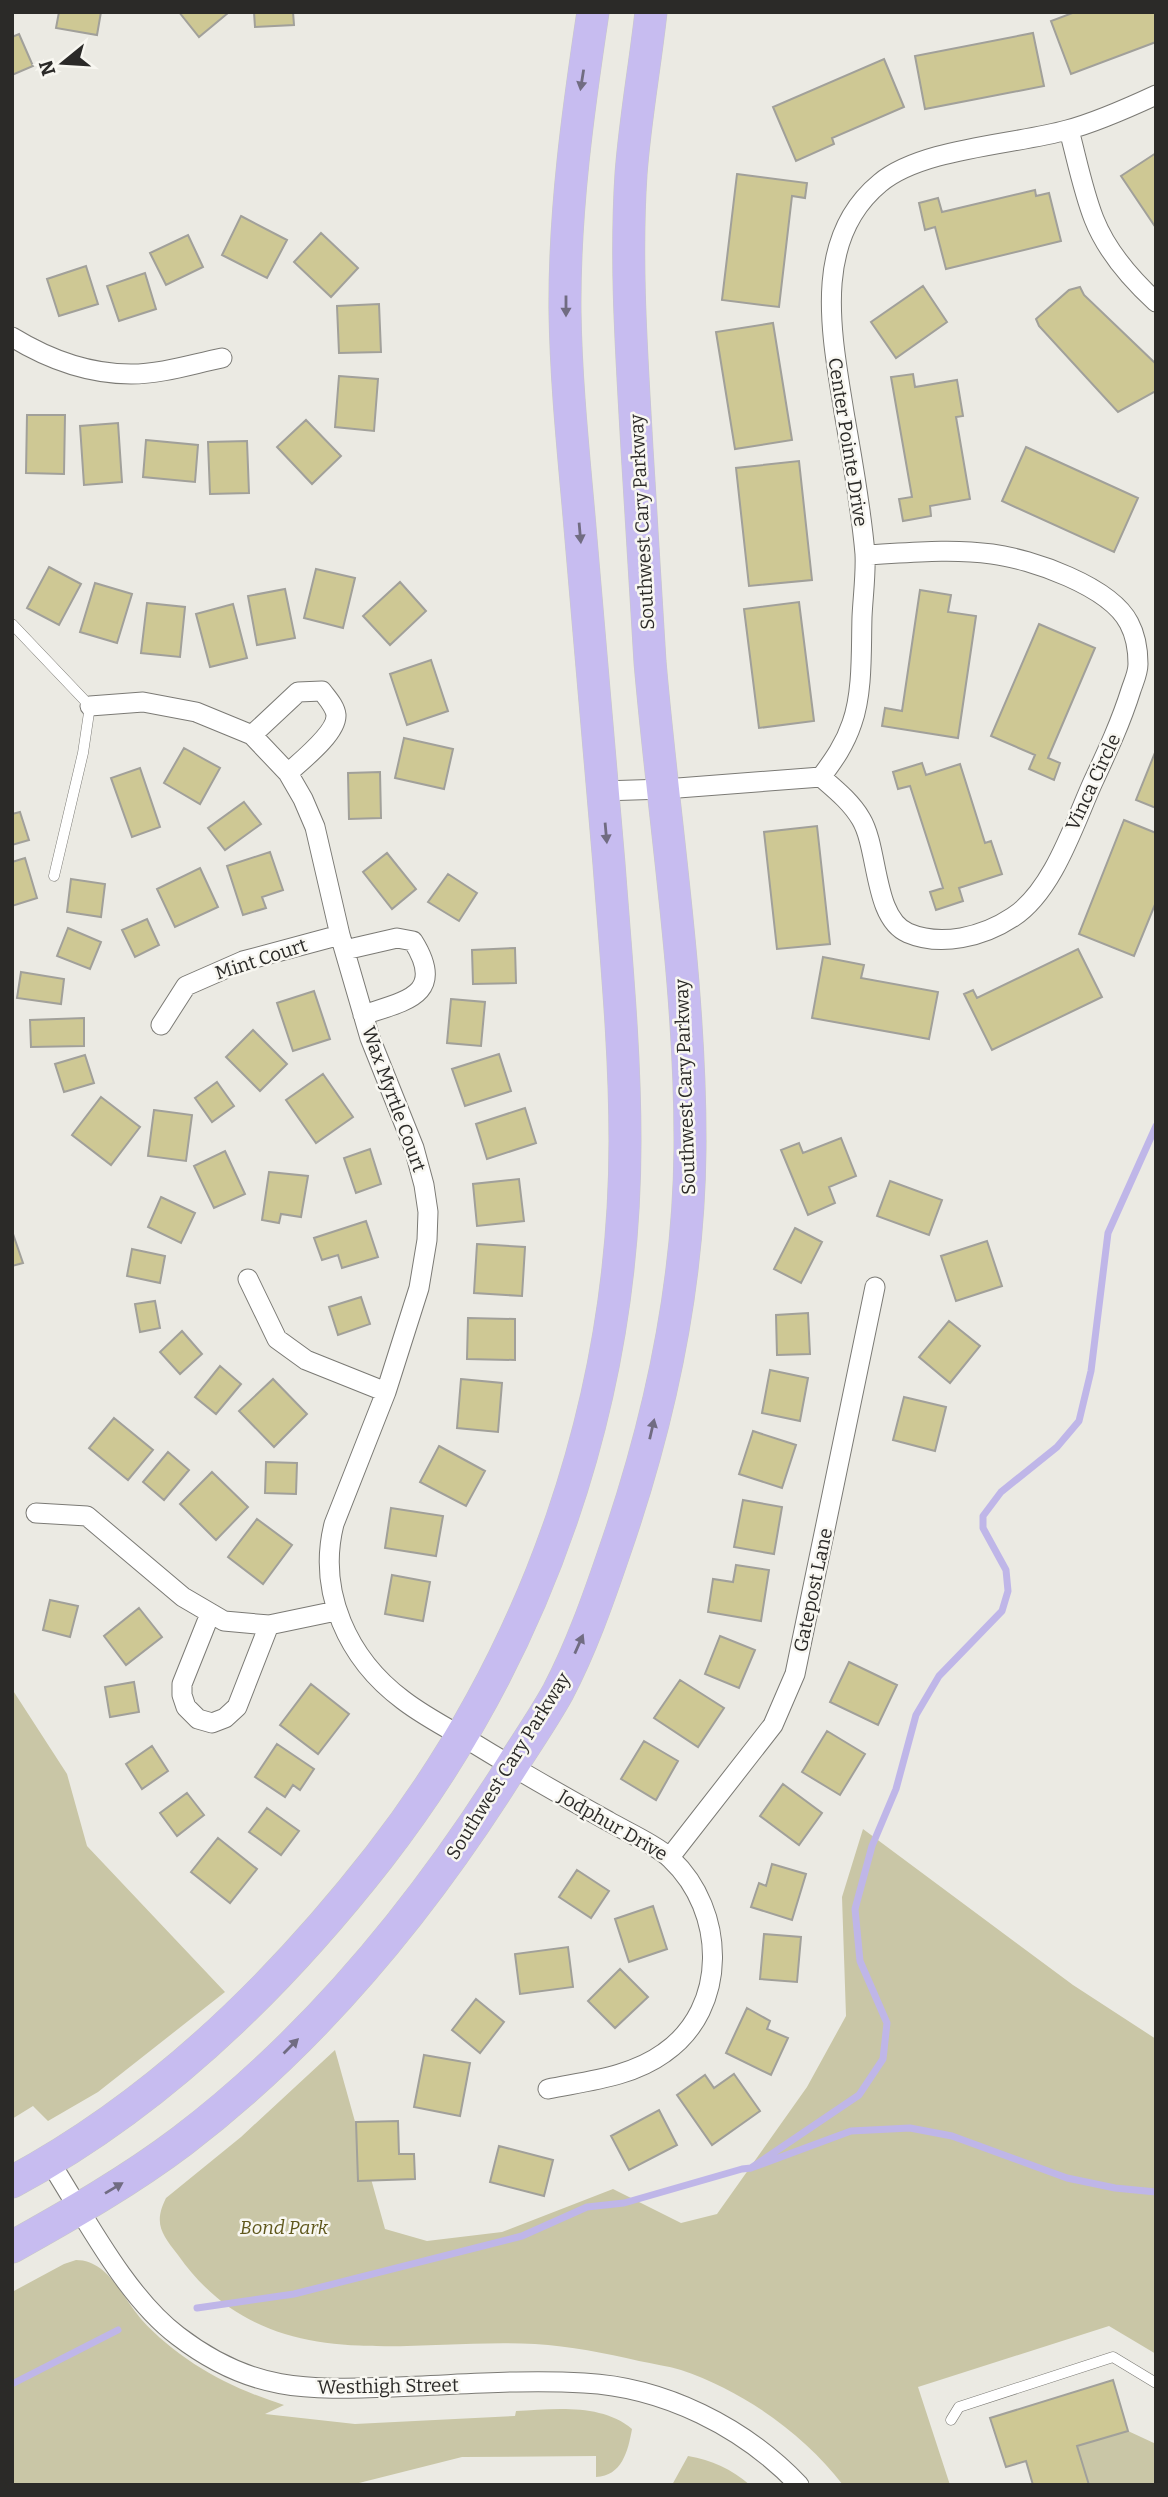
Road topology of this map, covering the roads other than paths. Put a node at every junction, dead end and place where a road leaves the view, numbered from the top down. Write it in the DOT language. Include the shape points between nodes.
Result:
graph roads {
  1 [pos="593,12"];
  2 [pos="652,12"];
  3 [pos="1156,94"];
  4 [pos="1069,130"];
  5 [pos="1156,302"];
  6 [pos="12,337"];
  7 [pos="222,358"];
  8 [pos="865,555"];
  9 [pos="12,624"];
  10 [pos="90,706"];
  11 [pos="252,735"];
  12 [pos="288,773"];
  13 [pos="821,778"];
  14 [pos="665,789"];
  15 [pos="602,791"];
  16 [pos="54,876"];
  17 [pos="343,942"];
  18 [pos="363,1016"];
  19 [pos="161,1025"];
  20 [pos="248,1279"];
  21 [pos="875,1287"];
  22 [pos="386,1392"];
  23 [pos="36,1513"];
  24 [pos="336,1611"];
  25 [pos="210,1614"];
  26 [pos="269,1625"];
  27 [pos="463,1737"];
  28 [pos="512,1766"];
  29 [pos="670,1857"];
  30 [pos="548,2089"];
  31 [pos="50,2162"];
  32 [pos="12,2182"];
  33 [pos="80,2209"];
  34 [pos="12,2246"];
  35 [pos="1156,2383"];
  36 [pos="951,2420"];
  37 [pos="799,2485"];
  1 -- 15 [label="main road, one-way" via="571,180 565,309"];
  2 -- 14 [label="main road, Southwest Cary Parkway" via="631,173 629,303 650,664"];
  3 -- 4 [label="street, Center Pointe Drive"];
  4 -- 5 [label="street" via="1095,222 1108,248"];
  4 -- 8 [label="street, Center Pointe Drive" via="926,159 901,169 879,183 844,230 831,293 832,339"];
  6 -- 7 [label="street" via="62,362 131,374"];
  8 -- 13 [label="street, Center Pointe Drive" via="853,720 841,751"];
  8 -- 13 [label="street, Vinca Circle" via="989,553 1076,579 1105,597 1129,621 1138,667 1124,714 1055,865 1035,897 990,929 945,940 904,931 880,893 874,854 862,820"];
  9 -- 10 [label="lane"];
  10 -- 11 [label="street, Wax Myrtle Court" via="143,702 169,706"];
  10 -- 16 [label="lane"];
  11 -- 12 [label="street, Wax Myrtle Court"];
  11 -- 12 [label="street" via="298,692 321,691 336,716 332,731"];
  12 -- 17 [label="street, Wax Myrtle Court" via="314,827"];
  13 -- 14 [label="street"];
  14 -- 15 [label="street"];
  28 -- 14 [label="main road, Southwest Cary Parkway, one-way" via="558,1690 596,1607 645,1457 674,1326 688,1209 690,1136 685,1009"];
  15 -- 27 [label="main road, one-way" via="622,1027 625,1145 612,1309 588,1436 549,1558"];
  17 -- 18 [label="street, Wax Myrtle Court"];
  17 -- 18 [label="street, Mint Court" via="414,941 424,958 426,974 414,998"];
  17 -- 19 [label="street, Mint Court" via="243,961 186,986"];
  18 -- 22 [label="street, Wax Myrtle Court" via="414,1148 428,1212 419,1288"];
  20 -- 22 [label="street" via="277,1339 306,1360"];
  21 -- 29 [label="street, Gatepost Lane" via="795,1674 773,1725"];
  22 -- 24 [label="street, Wax Myrtle Court" via="330,1541"];
  23 -- 25 [label="street" via="87,1517"];
  24 -- 26 [label="street"];
  24 -- 27 [label="street, Wax Myrtle Court" via="353,1646 376,1677 402,1700"];
  25 -- 26 [label="street" via="224,1621"];
  25 -- 26 [label="street" via="182,1695 198,1719 212,1723 237,1707"];
  27 -- 28 [label="street, Wax Myrtle Court"];
  27 -- 31 [label="main road" via="346,1900 262,1993 209,2043"];
  28 -- 29 [label="street, Jodphur Drive"];
  33 -- 28 [label="main road, Southwest Cary Parkway, one-way" via="181,2141 287,2050 412,1910"];
  29 -- 30 [label="street, Jodphur Drive" via="694,1886 712,1931 711,1978 704,2004 679,2041 663,2054 608,2077"];
  31 -- 32 [label="main road"];
  31 -- 33 [label="street, Westhigh Street"];
  33 -- 34 [label="main road, Southwest Cary Parkway"];
  33 -- 37 [label="street, Westhigh Street" via="130,2287 163,2324 238,2372 265,2381 325,2389 557,2382 634,2390 725,2426"];
  35 -- 36 [label="lane" via="1113,2357 959,2407"];
}
